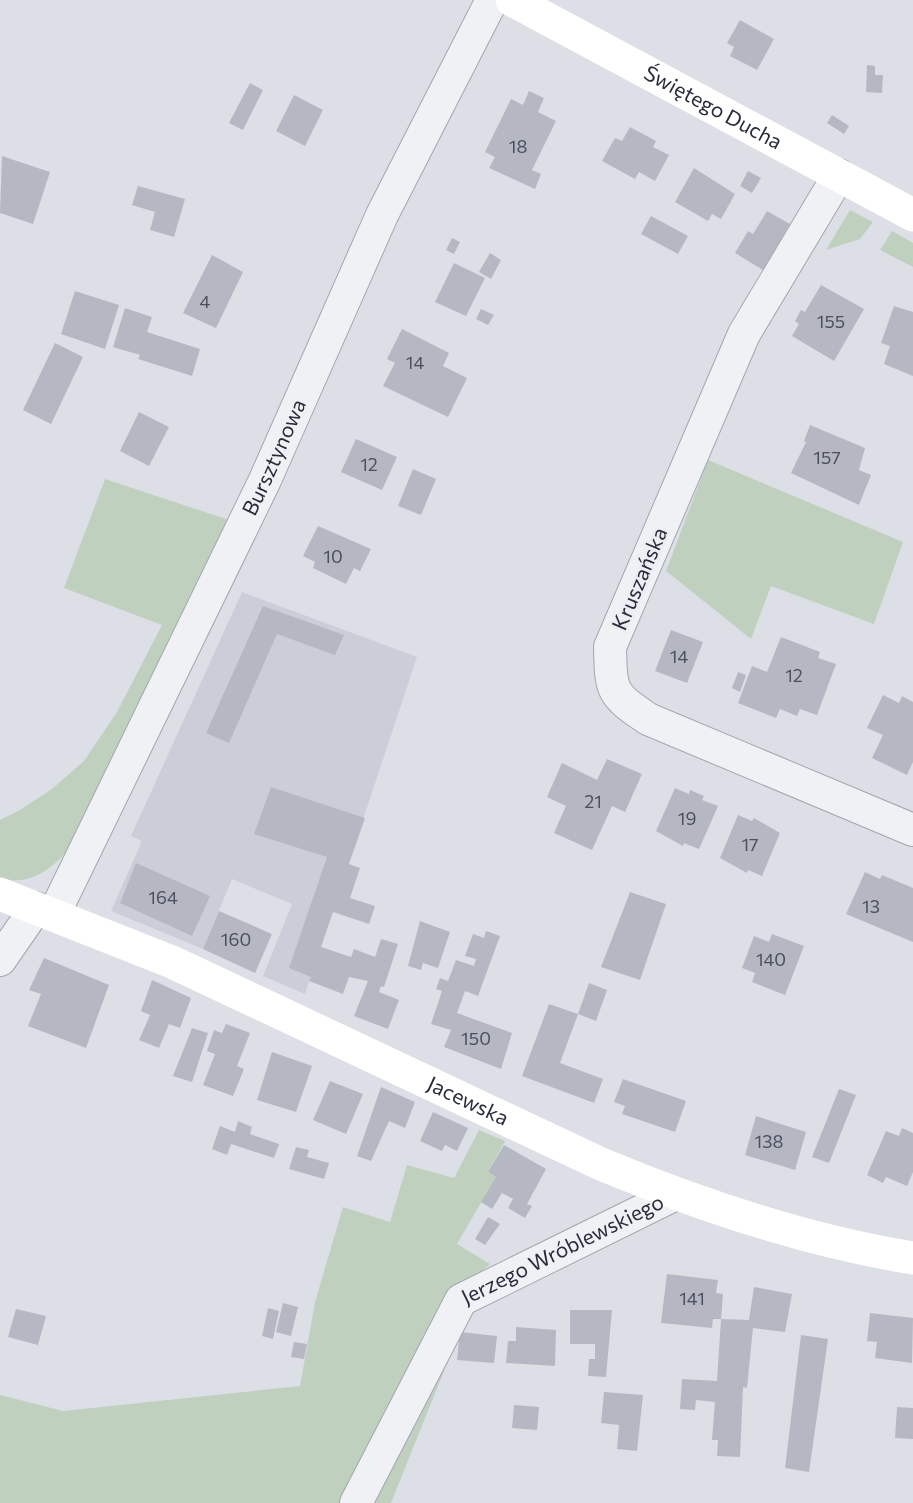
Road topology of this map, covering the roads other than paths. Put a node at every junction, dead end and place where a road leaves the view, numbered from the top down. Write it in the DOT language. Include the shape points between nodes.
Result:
graph roads {
  1 [pos="492,0"];
  2 [pos="512,0"];
  3 [pos="839,175"];
  4 [pos="913,215"];
  5 [pos="913,830"];
  6 [pos="0,894"];
  7 [pos="45,911"];
  8 [pos="0,960"];
  9 [pos="676,1194"];
  10 [pos="913,1258"];
  11 [pos="357,1503"];
  1 -- 7 [label="street, Bursztynowa" via="382,215 265,480"];
  2 -- 3 [label="street, Świętego Ducha"];
  3 -- 4 [label="street, Świętego Ducha"];
  3 -- 5 [label="street, Kruszańska" via="744,334 610,647 610,678 620,700 648,719"];
  6 -- 7 [label="street, Jacewska"];
  7 -- 8 [label="street, Bursztynowa"];
  7 -- 9 [label="street, Jacewska" via="182,967 601,1164"];
  9 -- 10 [label="street, Jacewska" via="831,1240"];
  9 -- 11 [label="street, Jerzego Wróblewskiego" via="461,1300"];
}
